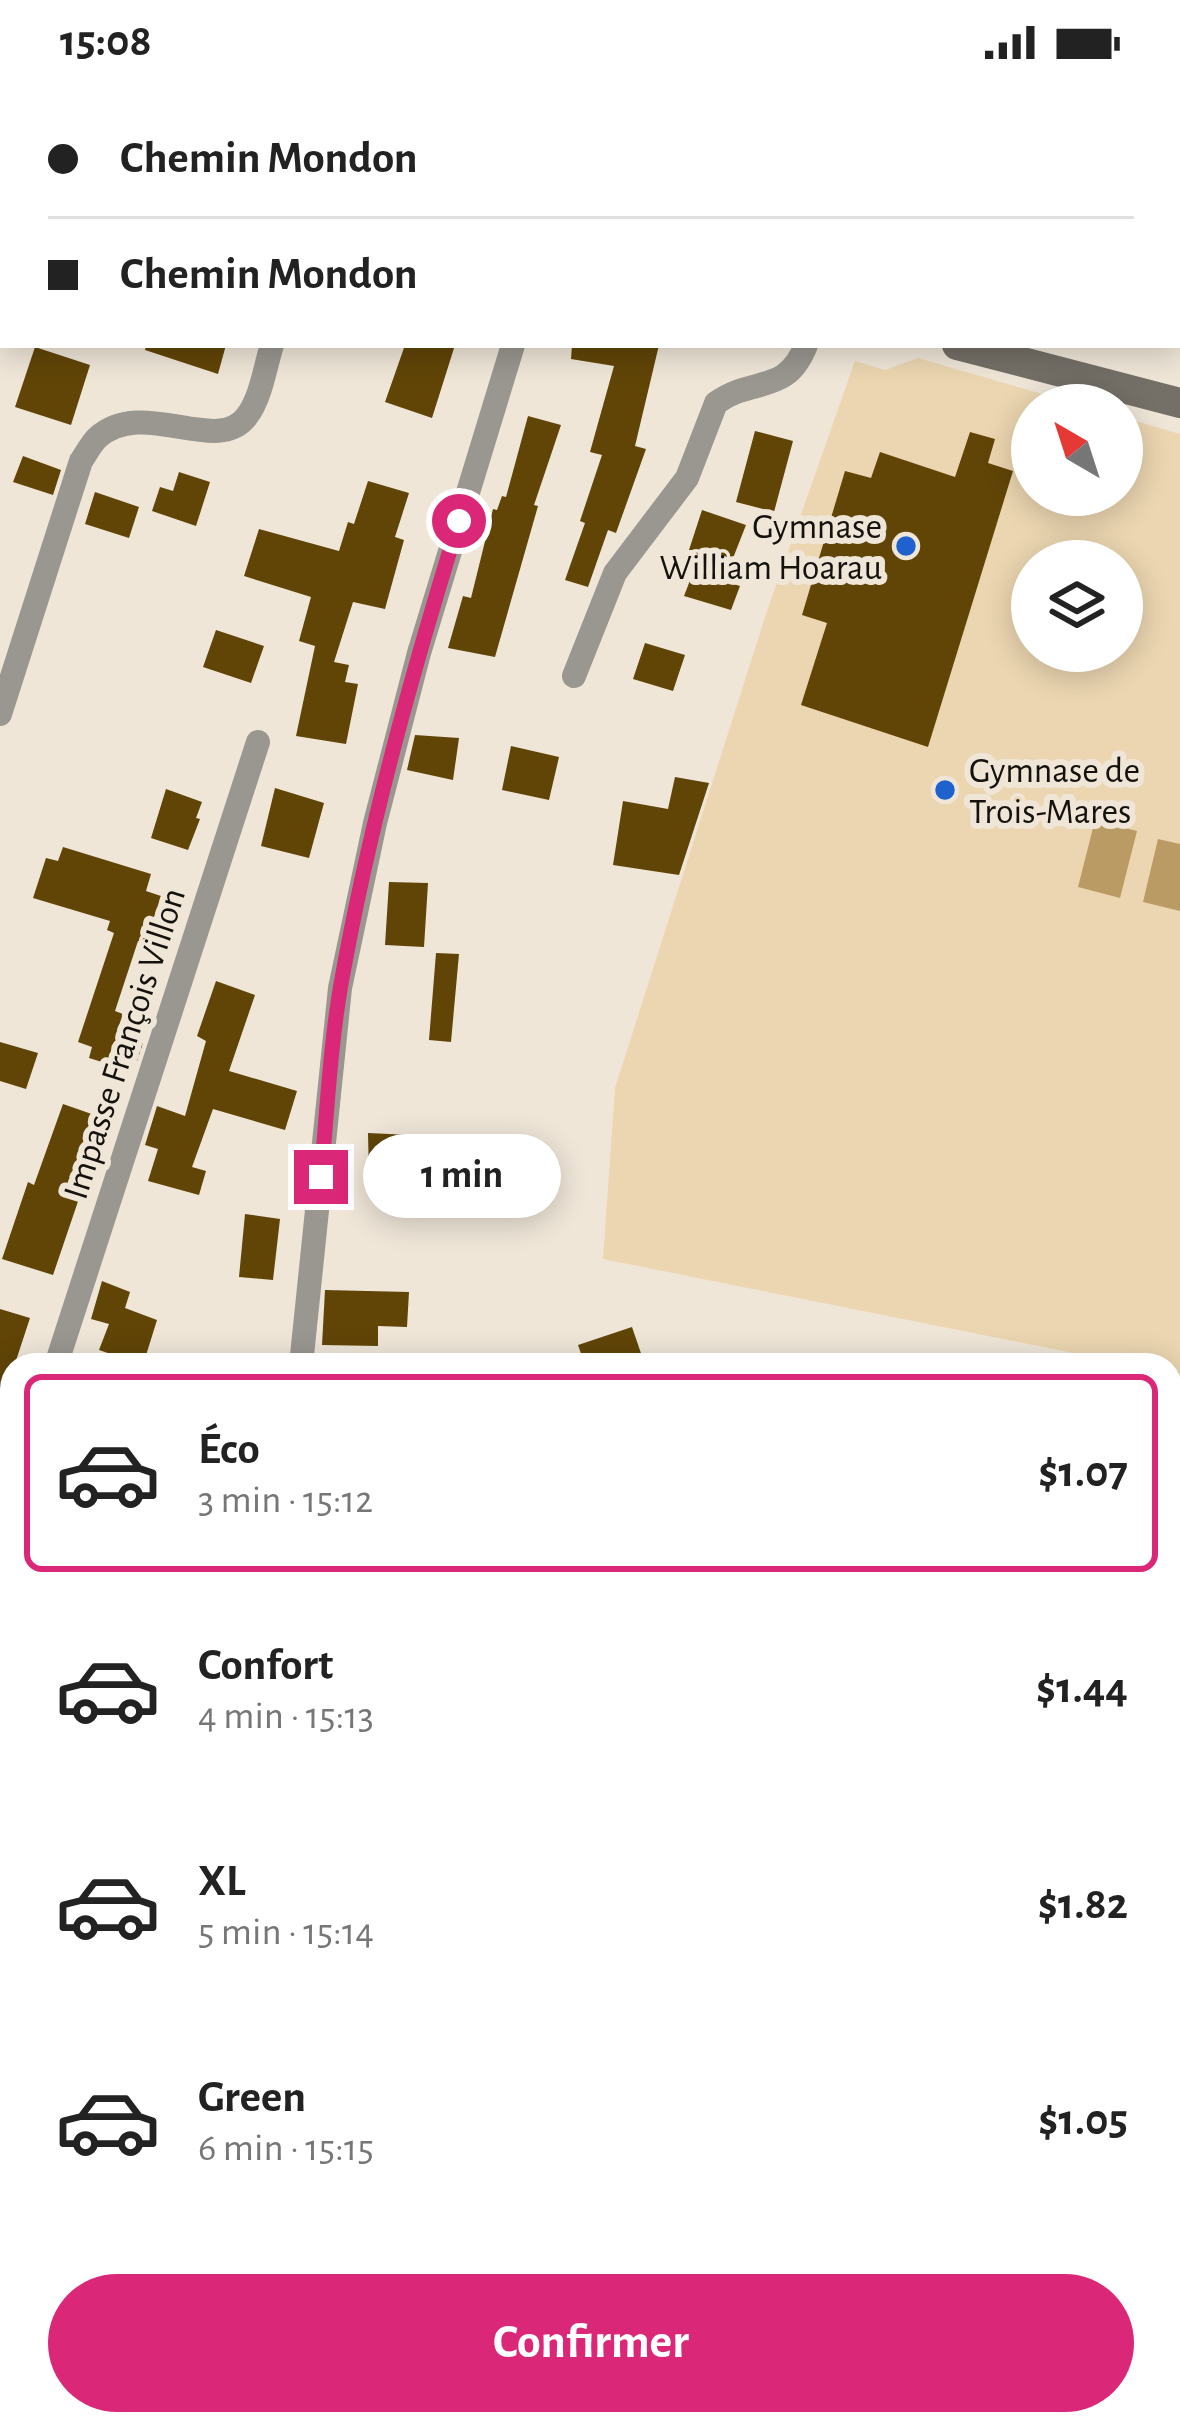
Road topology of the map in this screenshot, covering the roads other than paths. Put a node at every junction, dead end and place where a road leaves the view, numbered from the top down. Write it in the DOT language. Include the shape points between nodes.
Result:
graph roads {
  1 [pos="271,348"];
  2 [pos="512,348"];
  3 [pos="805,348"];
  4 [pos="970,348"];
  5 [pos="1178,397"];
  6 [pos="574,676"];
  7 [pos="0,714"];
  8 [pos="258,742"];
  9 [pos="60,1353"];
  10 [pos="302,1353"];
  1 -- 7 [label="street" via="251,411 238,426 224,432 145,420 122,424 89,449"];
  2 -- 10 [label="street" via="374,823 338,1012"];
  3 -- 6 [label="street" via="788,377 716,403 687,478 615,573"];
  4 -- 5 [label="main road"];
  8 -- 9 [label="street, Impasse François Villon"];
}
